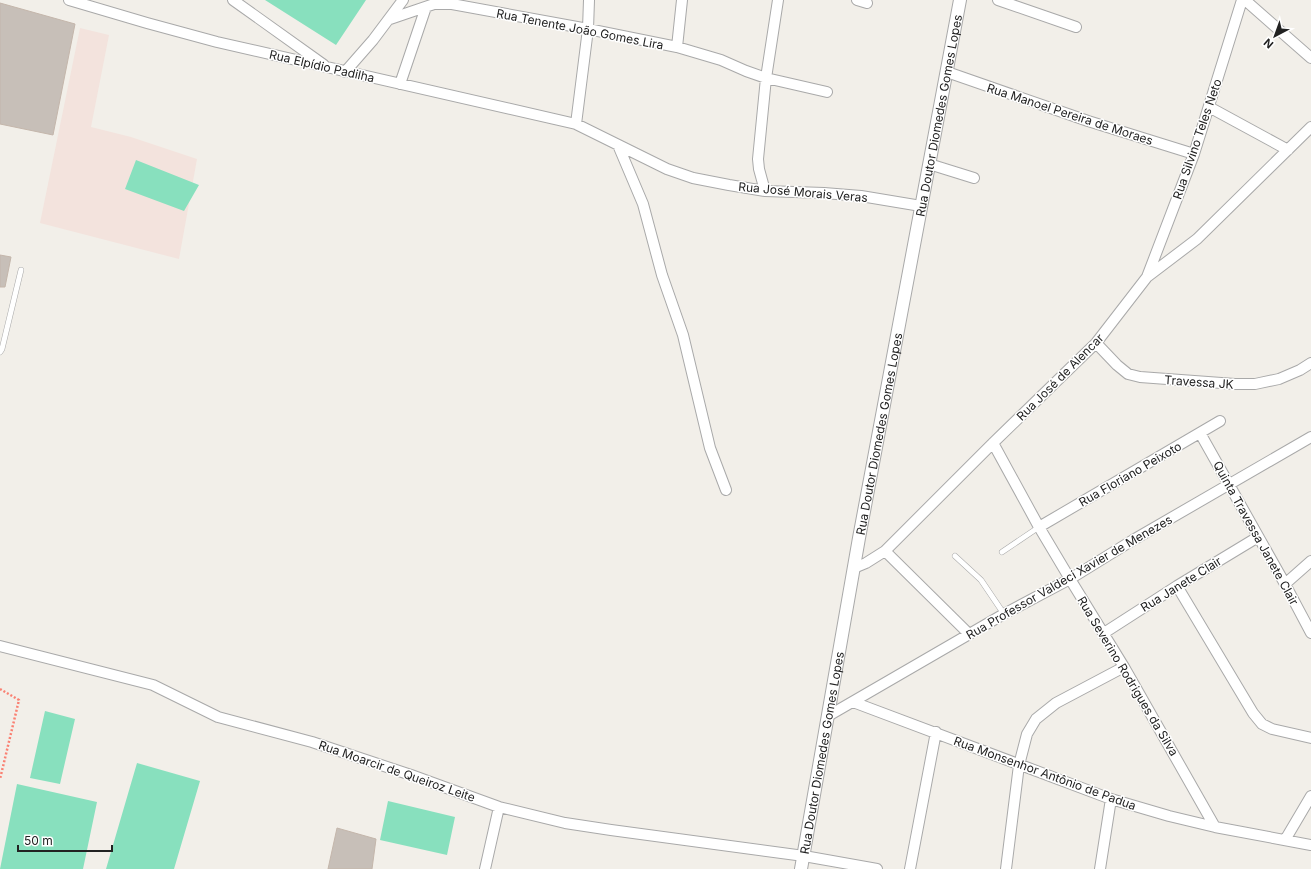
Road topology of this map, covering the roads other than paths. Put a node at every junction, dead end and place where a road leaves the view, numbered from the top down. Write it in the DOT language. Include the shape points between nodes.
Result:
graph roads {
  1 [pos="69,0"];
  2 [pos="233,0"];
  3 [pos="403,0"];
  4 [pos="589,0"];
  5 [pos="682,0"];
  6 [pos="778,0"];
  7 [pos="857,0"];
  8 [pos="960,0"];
  9 [pos="998,0"];
  10 [pos="1242,0"];
  11 [pos="1245,0"];
  12 [pos="867,3"];
  13 [pos="426,7"];
  14 [pos="390,19"];
  15 [pos="1076,27"];
  16 [pos="588,29"];
  17 [pos="677,47"];
  18 [pos="1311,58"];
  19 [pos="328,68"];
  20 [pos="345,72"];
  21 [pos="947,72"];
  22 [pos="766,78"];
  23 [pos="400,84"];
  24 [pos="827,92"];
  25 [pos="1209,107"];
  26 [pos="576,124"];
  27 [pos="1311,127"];
  28 [pos="618,145"];
  29 [pos="1288,150"];
  30 [pos="1194,154"];
  31 [pos="929,164"];
  32 [pos="974,178"];
  33 [pos="765,191"];
  34 [pos="921,206"];
  35 [pos="21,270"];
  36 [pos="1147,277"];
  37 [pos="1096,344"];
  38 [pos="0,352"];
  39 [pos="1311,363"];
  40 [pos="1220,421"];
  41 [pos="1200,433"];
  42 [pos="1311,437"];
  43 [pos="993,443"];
  44 [pos="1229,485"];
  45 [pos="726,490"];
  46 [pos="1039,526"];
  47 [pos="1258,537"];
  48 [pos="885,551"];
  49 [pos="1002,552"];
  50 [pos="955,556"];
  51 [pos="1311,561"];
  52 [pos="854,568"];
  53 [pos="1070,579"];
  54 [pos="1285,584"];
  55 [pos="1177,586"];
  56 [pos="1004,614"];
  57 [pos="1104,633"];
  58 [pos="1311,633"];
  59 [pos="969,634"];
  60 [pos="0,646"];
  61 [pos="1124,667"];
  62 [pos="853,702"];
  63 [pos="828,716"];
  64 [pos="936,732"];
  65 [pos="1311,738"];
  66 [pos="1019,765"];
  67 [pos="1311,796"];
  68 [pos="1111,799"];
  69 [pos="499,807"];
  70 [pos="1215,827"];
  71 [pos="1285,840"];
  72 [pos="1311,845"];
  73 [pos="804,856"];
  74 [pos="485,869"];
  75 [pos="801,869"];
  76 [pos="877,869"];
  77 [pos="910,869"];
  78 [pos="1006,869"];
  79 [pos="1100,869"];
  1 -- 19 [label="street, Rua Elpídio Padilha" via="146,23"];
  2 -- 19 [label="street"];
  3 -- 14 [label="street"];
  4 -- 16 [label="street"];
  5 -- 17 [label="street"];
  6 -- 22 [label="street"];
  7 -- 12 [label="street"];
  8 -- 21 [label="street, Rua Doutor Diomedes Gomes Lopes"];
  9 -- 15 [label="street"];
  10 -- 25 [label="street, Rua Silvino Teles Neto"];
  11 -- 18 [label="street"];
  13 -- 14 [label="street, Rua Tenente João Gomes Lira"];
  13 -- 16 [label="street, Rua Tenente João Gomes Lira" via="434,4 452,4"];
  13 -- 23 [label="street"];
  14 -- 20 [label="street"];
  16 -- 17 [label="street, Rua Tenente João Gomes Lira"];
  16 -- 26 [label="street"];
  17 -- 22 [label="street, Rua Tenente João Gomes Lira" via="721,60"];
  19 -- 20 [label="street, Rua Elpídio Padilha"];
  20 -- 23 [label="street, Rua Elpídio Padilha"];
  21 -- 30 [label="street, Rua Manoel Pereira de Moraes" via="1088,121"];
  21 -- 31 [label="street, Rua Doutor Diomedes Gomes Lopes"];
  22 -- 24 [label="street, Rua Tenente João Gomes Lira"];
  22 -- 33 [label="street" via="758,158 758,169"];
  23 -- 26 [label="street, Rua Elpídio Padilha"];
  25 -- 29 [label="street"];
  25 -- 30 [label="street, Rua Silvino Teles Neto"];
  26 -- 28 [label="street, Rua José Morais Veras"];
  27 -- 29 [label="street, Rua José de Alencar"];
  28 -- 33 [label="street, Rua José Morais Veras" via="667,169 693,178"];
  28 -- 45 [label="street" via="643,204 662,275 683,335 710,448"];
  29 -- 36 [label="street, Rua José de Alencar" via="1197,239"];
  30 -- 36 [label="street, Rua Silvino Teles Neto"];
  31 -- 32 [label="street"];
  31 -- 34 [label="street, Rua Doutor Diomedes Gomes Lopes"];
  33 -- 34 [label="street, Rua José Morais Veras" via="861,196"];
  34 -- 52 [label="street, Rua Doutor Diomedes Gomes Lopes"];
  35 -- 38 [label="lane"];
  36 -- 37 [label="street, Rua José de Alencar"];
  37 -- 39 [label="street, Travessa JK" via="1128,374 1140,378 1255,384 1279,379"];
  37 -- 43 [label="street, Rua José de Alencar"];
  40 -- 41 [label="street, Rua Floriano Peixoto"];
  41 -- 44 [label="street, Quinta Travessa Janete Clair"];
  41 -- 46 [label="street, Rua Floriano Peixoto"];
  42 -- 44 [label="street, Rua Professor Valdeci Xavier de Menezes"];
  43 -- 46 [label="street, Rua Severino Rodrigues da Silva"];
  43 -- 48 [label="street, Rua José de Alencar"];
  44 -- 47 [label="street, Quinta Travessa Janete Clair"];
  44 -- 53 [label="street, Rua Professor Valdeci Xavier de Menezes"];
  46 -- 49 [label="lane"];
  46 -- 53 [label="street, Rua Severino Rodrigues da Silva"];
  47 -- 54 [label="street, Quinta Travessa Janete Clair"];
  47 -- 55 [label="street, Rua Janete Clair"];
  48 -- 52 [label="street, Rua José de Alencar" via="866,564"];
  48 -- 59 [label="street"];
  50 -- 56 [label="lane" via="981,580"];
  51 -- 54 [label="street"];
  52 -- 63 [label="street, Rua Doutor Diomedes Gomes Lopes"];
  53 -- 56 [label="street, Rua Professor Valdeci Xavier de Menezes"];
  53 -- 57 [label="street, Rua Severino Rodrigues da Silva"];
  54 -- 58 [label="street, Quinta Travessa Janete Clair"];
  55 -- 57 [label="street, Rua Janete Clair"];
  55 -- 65 [label="street" via="1262,724 1272,729"];
  56 -- 59 [label="street, Rua Professor Valdeci Xavier de Menezes"];
  57 -- 61 [label="street, Rua Severino Rodrigues da Silva"];
  59 -- 62 [label="street, Rua Professor Valdeci Xavier de Menezes"];
  60 -- 69 [label="street, Rua Moarcir de Queiroz Leite" via="154,685 218,717 312,742"];
  61 -- 66 [label="street" via="1056,703 1036,718 1027,734"];
  61 -- 70 [label="street, Rua Severino Rodrigues da Silva"];
  62 -- 63 [label="street, Rua Professor Valdeci Xavier de Menezes"];
  62 -- 64 [label="street, Rua Monsenhor Antônio de Padua"];
  63 -- 73 [label="street, Rua Doutor Diomedes Gomes Lopes"];
  64 -- 66 [label="street, Rua Monsenhor Antônio de Padua"];
  64 -- 77 [label="street"];
  66 -- 68 [label="street, Rua Monsenhor Antônio de Padua"];
  66 -- 78 [label="street"];
  67 -- 71 [label="street"];
  68 -- 70 [label="street, Rua Monsenhor Antônio de Padua"];
  68 -- 79 [label="street"];
  69 -- 73 [label="street, Rua Moarcir de Queiroz Leite" via="565,823"];
  69 -- 74 [label="street"];
  70 -- 71 [label="street, Rua Monsenhor Antônio de Padua"];
  71 -- 72 [label="street, Rua Monsenhor Antônio de Padua"];
  73 -- 75 [label="street, Rua Doutor Diomedes Gomes Lopes"];
  73 -- 76 [label="street, Rua Moarcir de Queiroz Leite"];
}
